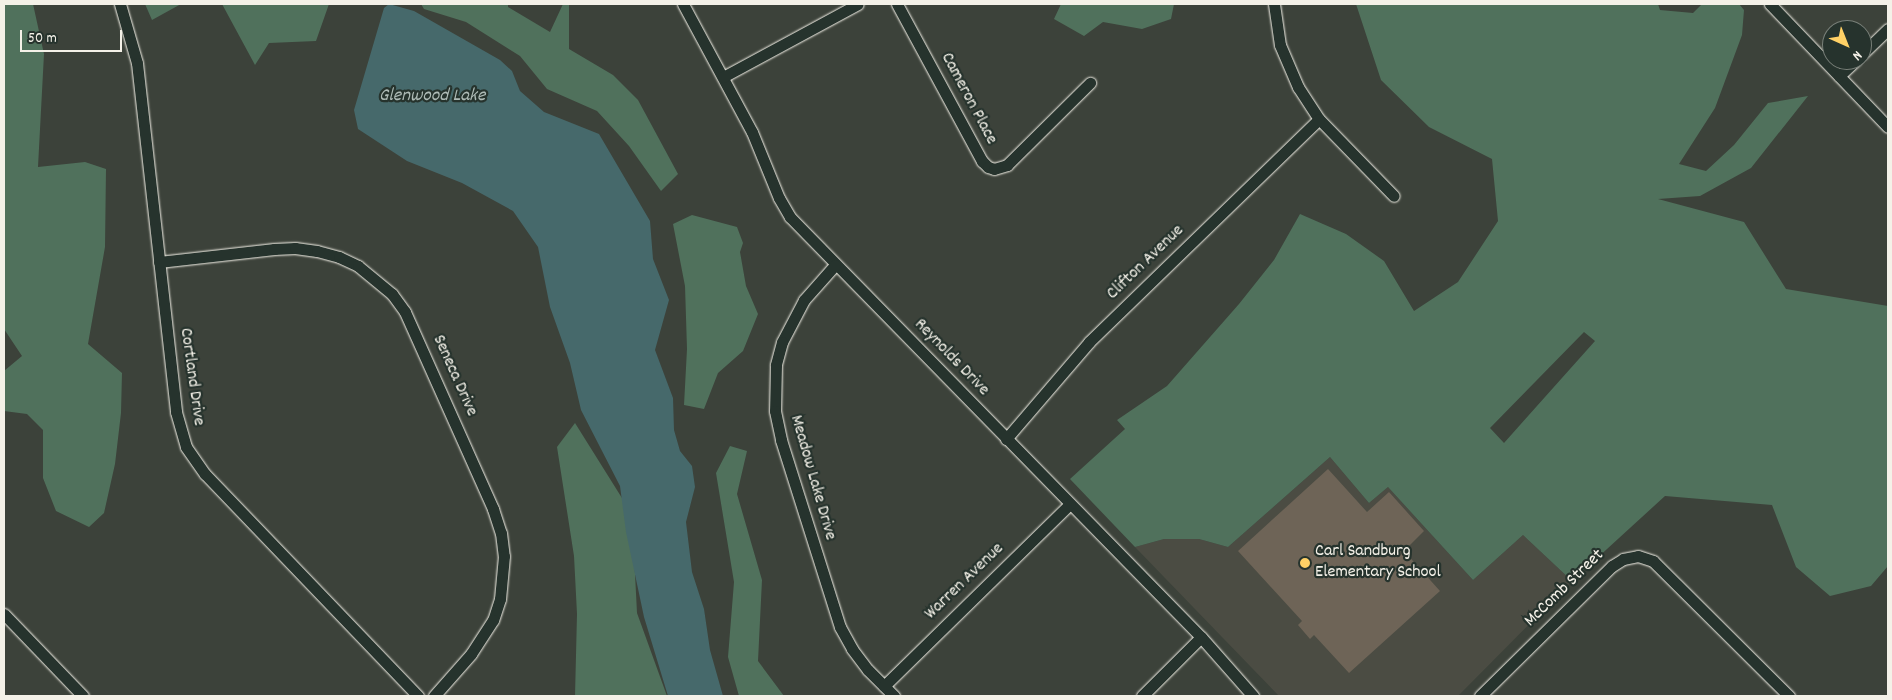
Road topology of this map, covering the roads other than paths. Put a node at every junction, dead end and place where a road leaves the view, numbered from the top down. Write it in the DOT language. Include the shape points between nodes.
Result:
graph roads {
  1 [pos="120,4"];
  2 [pos="683,4"];
  3 [pos="858,4"];
  4 [pos="897,4"];
  5 [pos="1274,4"];
  6 [pos="1770,4"];
  7 [pos="1888,29"];
  8 [pos="1872,44"];
  9 [pos="1846,70"];
  10 [pos="1840,76"];
  11 [pos="723,77"];
  12 [pos="1090,83"];
  13 [pos="1319,119"];
  14 [pos="1888,127"];
  15 [pos="1394,196"];
  16 [pos="159,262"];
  17 [pos="835,265"];
  18 [pos="1006,439"];
  19 [pos="1070,504"];
  20 [pos="4,614"];
  21 [pos="1201,637"];
  22 [pos="884,686"];
  23 [pos="83,696"];
  24 [pos="418,696"];
  25 [pos="434,696"];
  26 [pos="894,696"];
  27 [pos="1142,696"];
  28 [pos="1253,696"];
  29 [pos="1480,696"];
  30 [pos="1789,696"];
  1 -- 16 [label="street, Cortland Drive" via="137,64"];
  2 -- 11 [label="street, Reynolds Drive"];
  3 -- 11 [label="street"];
  4 -- 12 [label="street, Cameron Place" via="988,167 1007,165"];
  5 -- 13 [label="street" via="1280,45 1298,87"];
  6 -- 10 [label="street"];
  7 -- 8 [label="street"];
  9 -- 10 [label="street"];
  10 -- 14 [label="street"];
  11 -- 17 [label="street, Reynolds Drive" via="752,132 786,210 802,232"];
  13 -- 15 [label="street"];
  13 -- 18 [label="street, Clifton Avenue" via="1089,342"];
  16 -- 24 [label="street, Cortland Drive" via="176,412 186,447 205,474"];
  16 -- 25 [label="street, Seneca Drive" via="274,249 317,251 358,266 387,289 405,312 493,509 504,556 500,599 493,620 471,654"];
  17 -- 18 [label="street, Reynolds Drive"];
  17 -- 22 [label="street, Meadow Lake Drive" via="804,300 782,342 776,365 775,411 781,440 840,627 852,649"];
  18 -- 19 [label="street, Reynolds Drive"];
  19 -- 21 [label="street, Reynolds Drive"];
  19 -- 22 [label="street, Warren Avenue"];
  20 -- 23 [label="street"];
  21 -- 27 [label="street"];
  21 -- 28 [label="street, Reynolds Drive"];
  22 -- 26 [label="street, Meadow Lake Drive"];
  29 -- 30 [label="street, McComb Street" via="1612,566 1623,559 1638,556 1653,560"];
}
